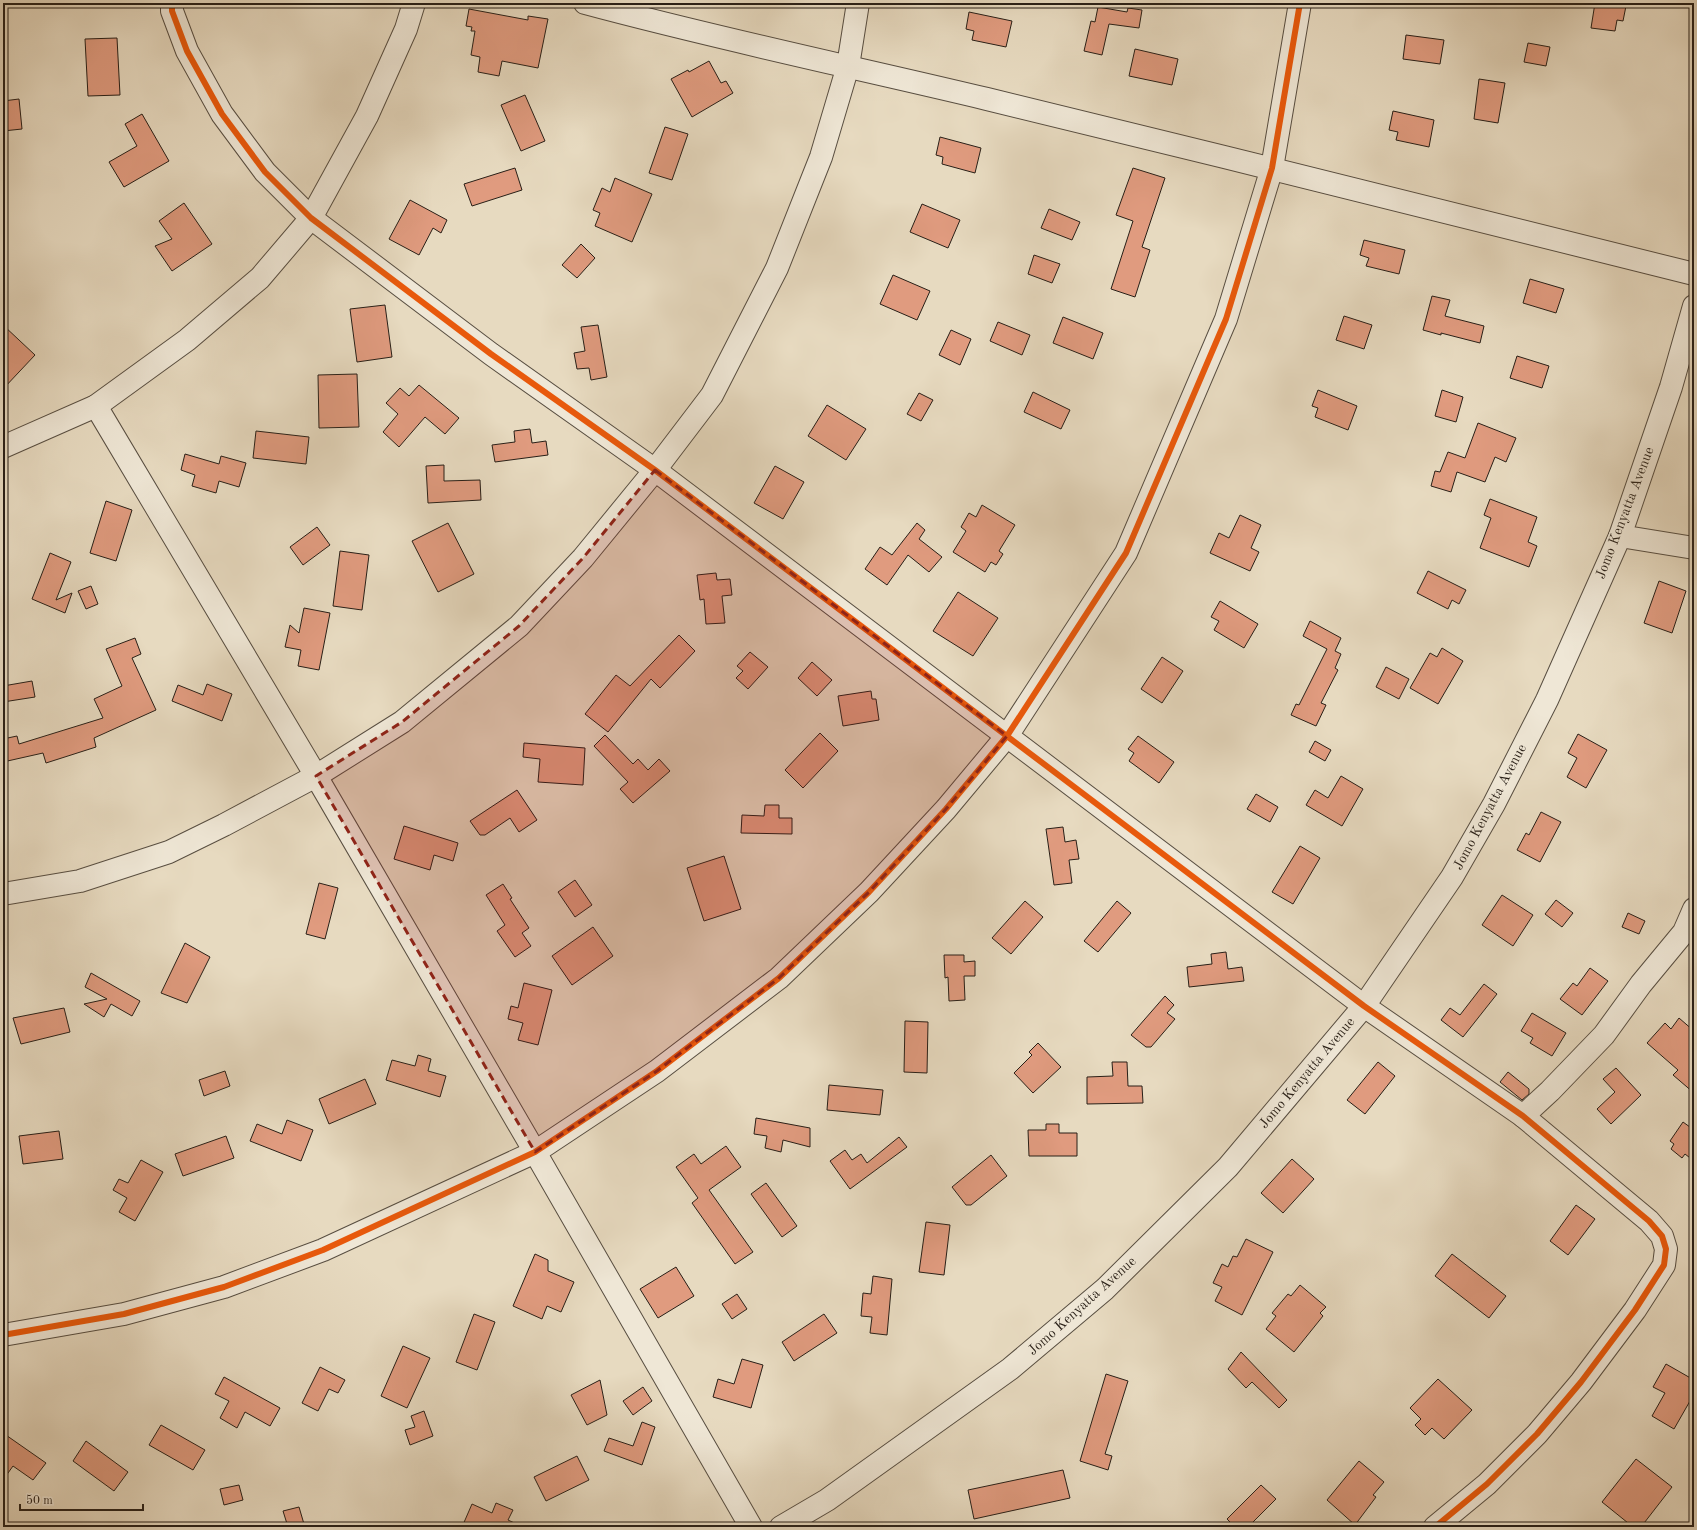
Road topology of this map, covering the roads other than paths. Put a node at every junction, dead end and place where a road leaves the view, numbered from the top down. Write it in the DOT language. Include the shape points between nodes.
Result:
graph roads {
  1 [pos="172,3"];
  2 [pos="414,3"];
  3 [pos="585,3"];
  4 [pos="858,3"];
  5 [pos="1300,3"];
  6 [pos="848,66"];
  7 [pos="1272,168"];
  8 [pos="312,218"];
  9 [pos="1694,274"];
  10 [pos="1694,306"];
  11 [pos="96,406"];
  12 [pos="3,447"];
  13 [pos="655,470"];
  14 [pos="1620,536"];
  15 [pos="1694,548"];
  16 [pos="1007,736"];
  17 [pos="316,776"];
  18 [pos="3,894"];
  19 [pos="1694,909"];
  20 [pos="1364,1006"];
  21 [pos="1522,1116"];
  22 [pos="535,1152"];
  23 [pos="3,1335"];
  24 [pos="751,1527"];
  25 [pos="781,1527"];
  26 [pos="1435,1527"];
  1 -- 8 [label="street" via="172,11 187,51 222,114 265,172"];
  2 -- 8 [label="street" via="406,29 367,116"];
  3 -- 6 [label="street"];
  4 -- 6 [label="street"];
  5 -- 7 [label="street"];
  6 -- 7 [label="street"];
  6 -- 13 [label="street" via="821,157 777,268 712,395"];
  7 -- 9 [label="street"];
  7 -- 16 [label="street" via="1226,319 1126,553"];
  8 -- 11 [label="street" via="260,278 187,340"];
  8 -- 13 [label="street" via="491,354"];
  10 -- 14 [label="street, Jomo Kenyatta Avenue" via="1671,387"];
  11 -- 12 [label="street"];
  11 -- 17 [label="street"];
  13 -- 16 [label="street"];
  13 -- 17 [label="street" via="583,558 519,626 402,722"];
  14 -- 15 [label="street"];
  14 -- 20 [label="street, Jomo Kenyatta Avenue" via="1547,700 1494,804 1452,877"];
  16 -- 20 [label="street"];
  16 -- 22 [label="street" via="946,809 874,886 779,978 657,1071"];
  17 -- 18 [label="street" via="169,852 80,881"];
  17 -- 22 [label="street"];
  19 -- 21 [label="street" via="1684,932 1641,984 1604,1035"];
  20 -- 21 [label="street"];
  20 -- 25 [label="street, Jomo Kenyatta Avenue" via="1228,1167 1105,1289 1010,1369 828,1500"];
  21 -- 26 [label="street" via="1649,1221 1662,1236 1666,1249 1664,1265 1631,1316 1581,1382 1537,1434 1487,1484"];
  22 -- 23 [label="street" via="323,1250 224,1287 124,1314"];
  22 -- 24 [label="street"];
}
